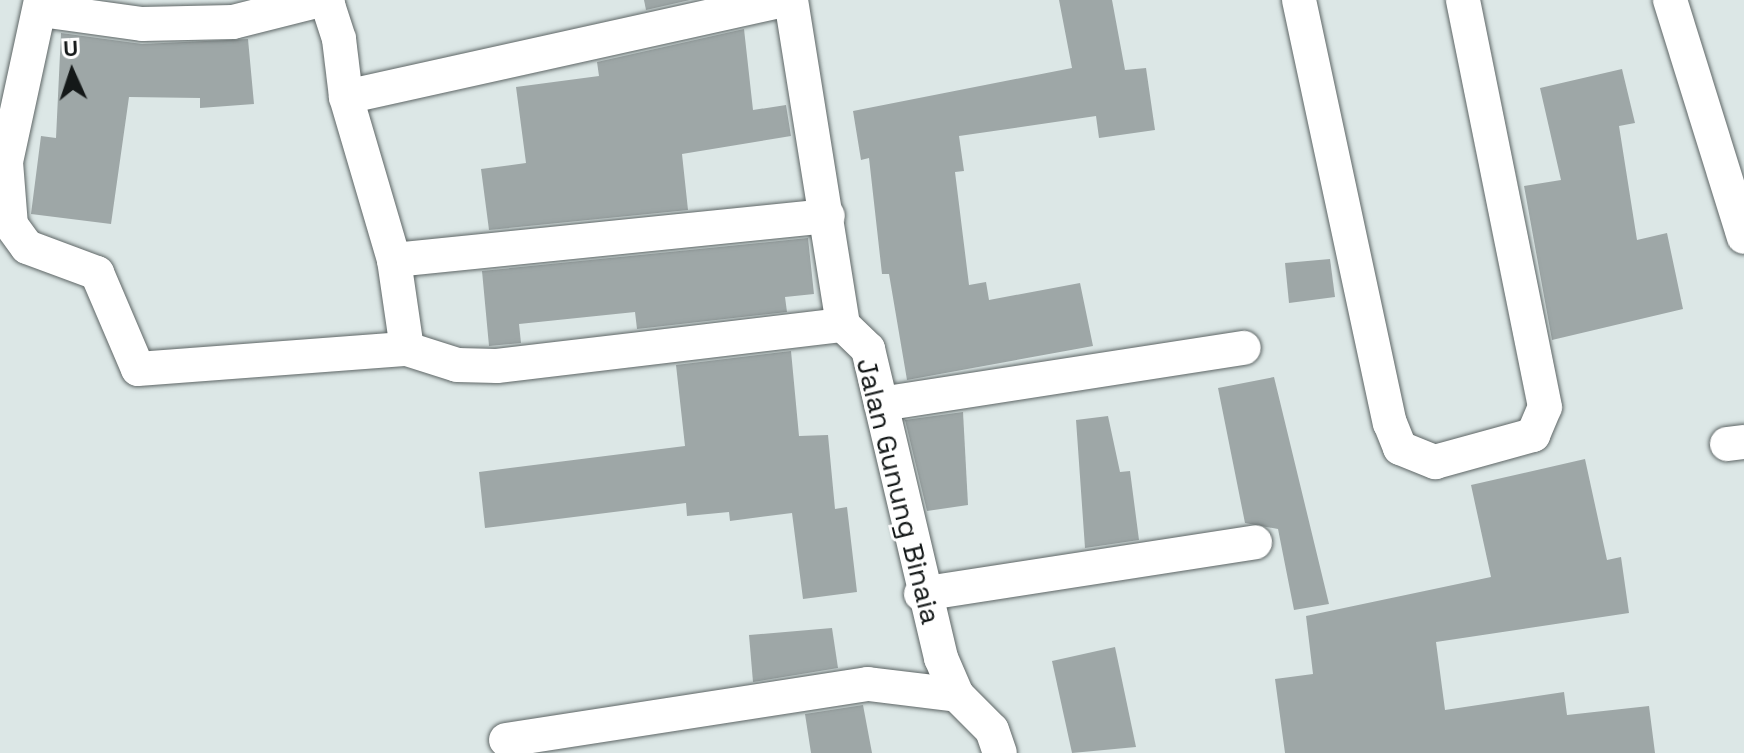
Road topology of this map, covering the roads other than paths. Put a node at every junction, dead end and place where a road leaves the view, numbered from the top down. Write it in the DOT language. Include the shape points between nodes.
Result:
graph roads {
  1 [pos="782,0"];
  2 [pos="791,0"];
  3 [pos="1299,0"];
  4 [pos="1463,0"];
  5 [pos="1670,0"];
  6 [pos="41,5"];
  7 [pos="346,97"];
  8 [pos="828,216"];
  9 [pos="1744,237"];
  10 [pos="394,260"];
  11 [pos="843,325"];
  12 [pos="1244,348"];
  13 [pos="407,349"];
  14 [pos="881,404"];
  15 [pos="1255,542"];
  16 [pos="921,594"];
  17 [pos="957,695"];
  18 [pos="506,740"];
  19 [pos="1000,753"];
  1 -- 7 [label="street"];
  2 -- 8 [label="street, Jalan Gunung Binaia"];
  3 -- 4 [label="street" via="1390,423 1400,448 1435,462 1533,435 1545,407"];
  5 -- 9 [label="street"];
  6 -- 7 [label="street" via="142,24 233,22 316,1 328,5 339,39"];
  6 -- 13 [label="street" via="6,162 11,225 27,247 97,273 138,369"];
  7 -- 10 [label="street"];
  8 -- 10 [label="street"];
  8 -- 11 [label="street, Jalan Gunung Binaia"];
  10 -- 13 [label="street"];
  11 -- 13 [label="street" via="497,366 457,365"];
  11 -- 14 [label="street, Jalan Gunung Binaia" via="868,349"];
  12 -- 14 [label="street"];
  14 -- 16 [label="street, Jalan Gunung Binaia"];
  15 -- 16 [label="street"];
  16 -- 17 [label="street, Jalan Gunung Binaia"];
  17 -- 18 [label="street" via="868,684"];
  17 -- 19 [label="street" via="992,730"];
}
